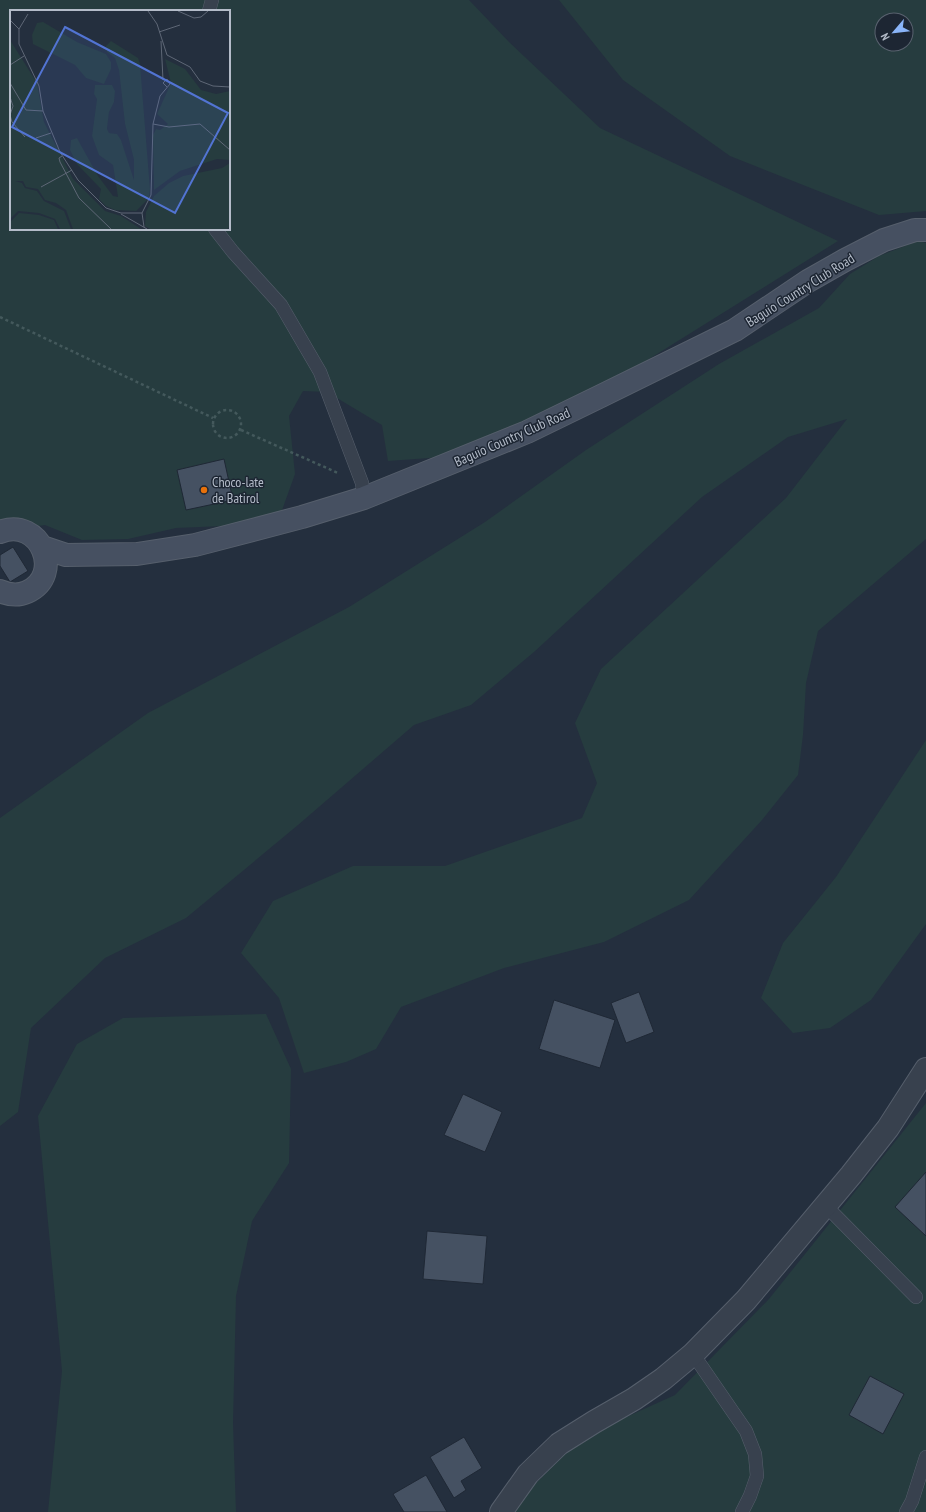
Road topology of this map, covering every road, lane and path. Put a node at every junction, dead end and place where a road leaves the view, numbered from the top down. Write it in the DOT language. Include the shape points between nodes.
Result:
graph roads {
  1 [pos="212,0"];
  2 [pos="208,10"];
  3 [pos="217,230"];
  4 [pos="926,230"];
  5 [pos="0,317"];
  6 [pos="213,418"];
  7 [pos="241,430"];
  8 [pos="363,490"];
  9 [pos="0,532"];
  10 [pos="44,556"];
  11 [pos="2,594"];
  12 [pos="926,1069"];
  13 [pos="825,1205"];
  14 [pos="916,1297"];
  15 [pos="693,1354"];
  16 [pos="926,1457"];
  17 [pos="501,1512"];
  18 [pos="742,1512"];
  19 [pos="906,1512"];
  1 -- 2 [label="lane"];
  3 -- 8 [label="lane" via="232,252 281,305 320,372"];
  4 -- 8 [label="street, Baguio Country Club Road" via="915,230 884,240 852,256 808,281 735,330 527,432"];
  5 -- 6 [label="path"];
  6 -- 7 [label="path" via="222,410 232,410 240,416"];
  6 -- 7 [label="path" via="213,430 222,438 232,438"];
  7 -- 8 [label="path"];
  8 -- 10 [label="street, Baguio Country Club Road" via="302,517 195,545 137,554"];
  9 -- 10 [label="street" via="13,529 25,531 35,538"];
  10 -- 11 [label="street" via="43,577 35,587 19,594"];
  12 -- 13 [label="street" via="888,1128"];
  13 -- 14 [label="lane"];
  13 -- 15 [label="street" via="746,1300"];
  15 -- 17 [label="street" via="634,1399 559,1444 528,1474"];
  15 -- 18 [label="lane" via="746,1431 755,1454 757,1476"];
  16 -- 19 [label="lane"];
}
